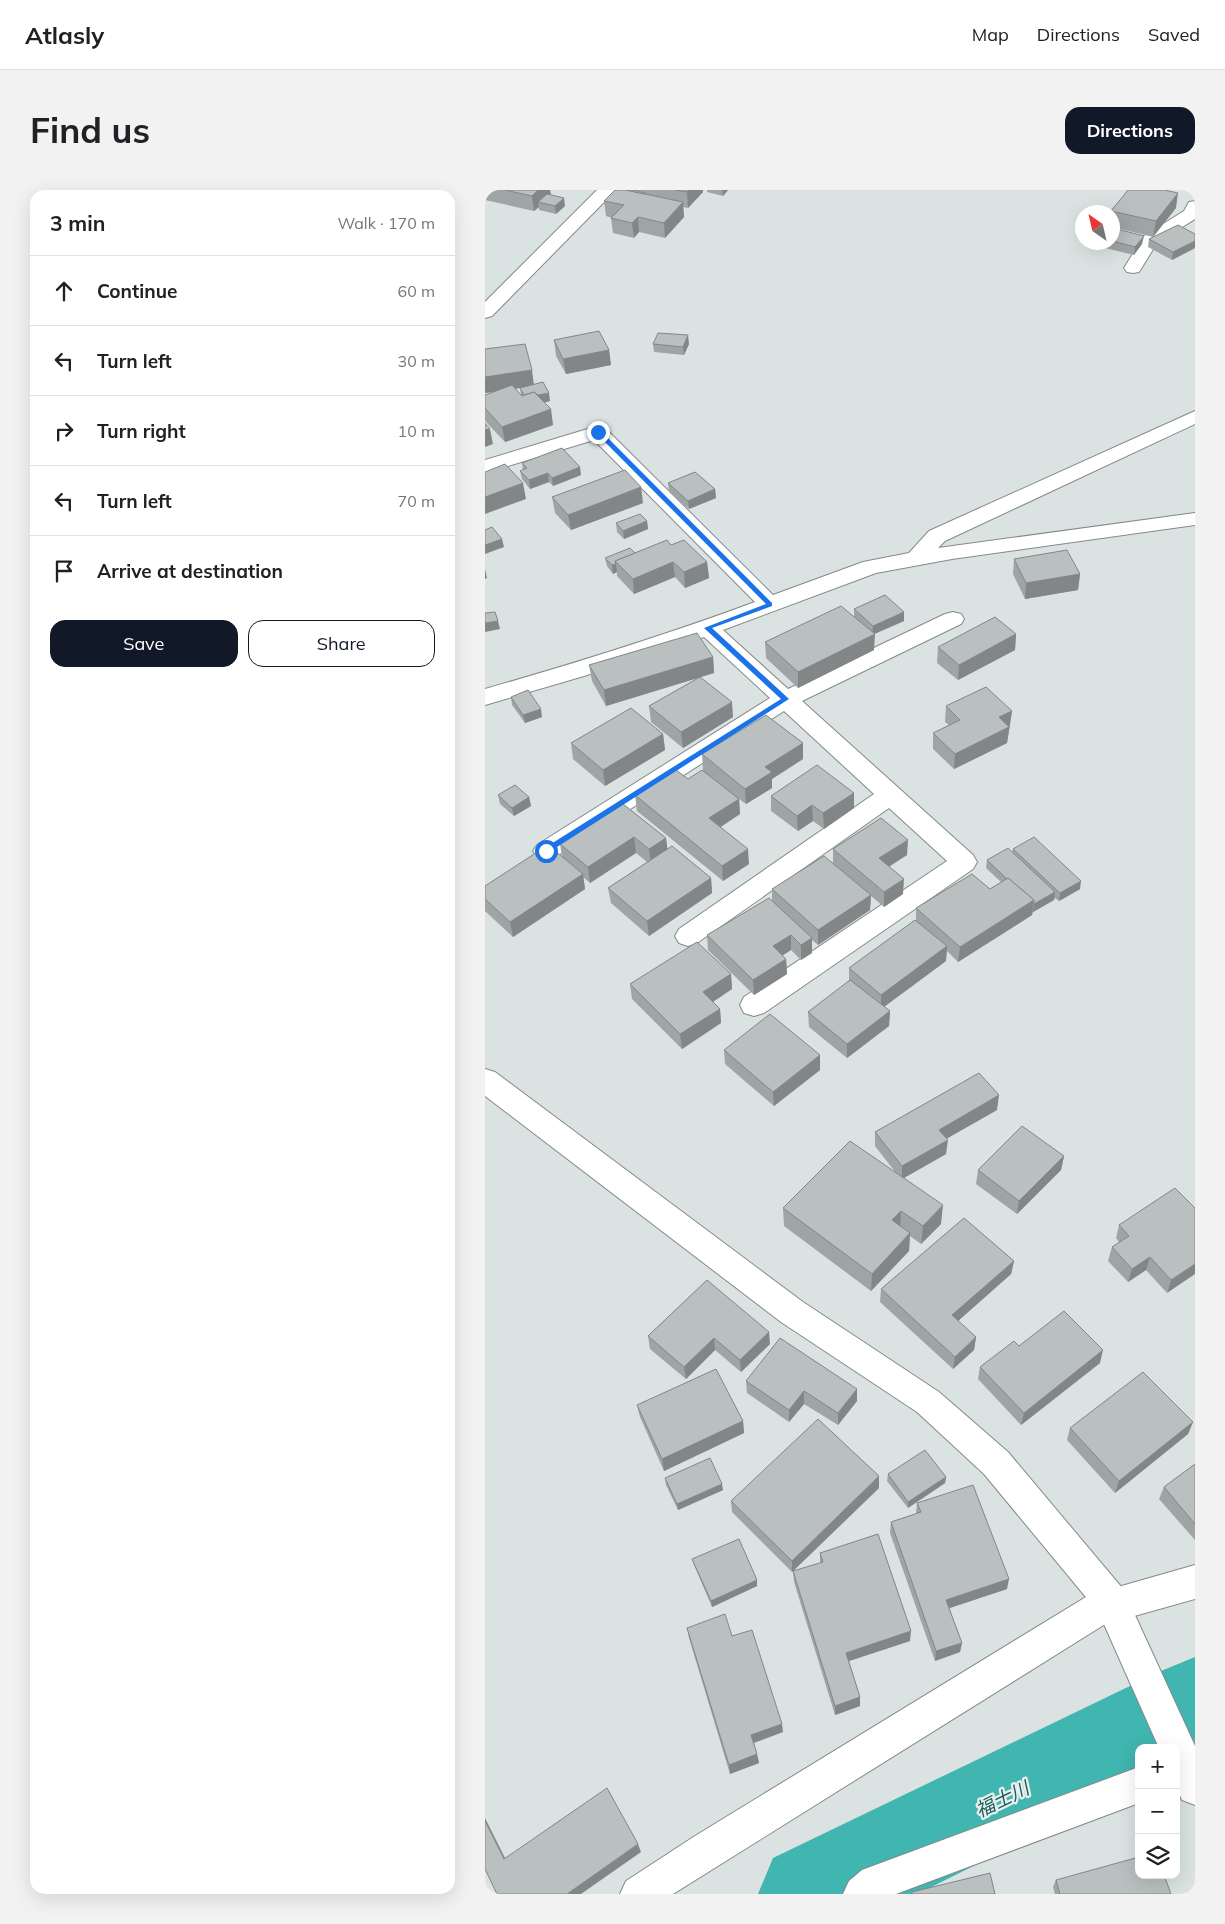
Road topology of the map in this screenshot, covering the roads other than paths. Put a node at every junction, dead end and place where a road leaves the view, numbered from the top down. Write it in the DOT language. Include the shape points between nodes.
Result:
graph roads {
  1 [pos="607,190"];
  2 [pos="1195,206"];
  3 [pos="1133,268"];
  4 [pos="485,312"];
  5 [pos="1195,417"];
  6 [pos="485,467"];
  7 [pos="1195,519"];
  8 [pos="917,558"];
  9 [pos="770,604"];
  10 [pos="953,619"];
  11 [pos="707,628"];
  12 [pos="485,697"];
  13 [pos="786,699"];
  14 [pos="891,795"];
  15 [pos="546,851"];
  16 [pos="688,936"];
  17 [pos="754,1005"];
  18 [pos="485,1080"];
  19 [pos="1195,1582"];
  20 [pos="1112,1603"];
  21 [pos="1185,1772"];
  22 [pos="1135,1786"];
  23 [pos="639,1894"];
  24 [pos="862,1894"];
  1 -- 4 [label="street"];
  2 -- 3 [label="street" via="1191,214 1151,240"];
  5 -- 8 [label="street" via="937,536"];
  6 -- 9 [label="street" via="598,432"];
  7 -- 8 [label="street"];
  8 -- 9 [label="street" via="871,567"];
  9 -- 11 [label="street"];
  10 -- 13 [label="street"];
  11 -- 12 [label="street"];
  11 -- 13 [label="street"];
  13 -- 14 [label="street"];
  13 -- 15 [label="street"];
  14 -- 16 [label="street"];
  14 -- 17 [label="street" via="964,862"];
  18 -- 20 [label="street" via="792,1312 928,1402 996,1463"];
  19 -- 20 [label="street"];
  20 -- 21 [label="street"];
  20 -- 23 [label="street"];
  22 -- 24 [label="street" via="875,1883"];
}
